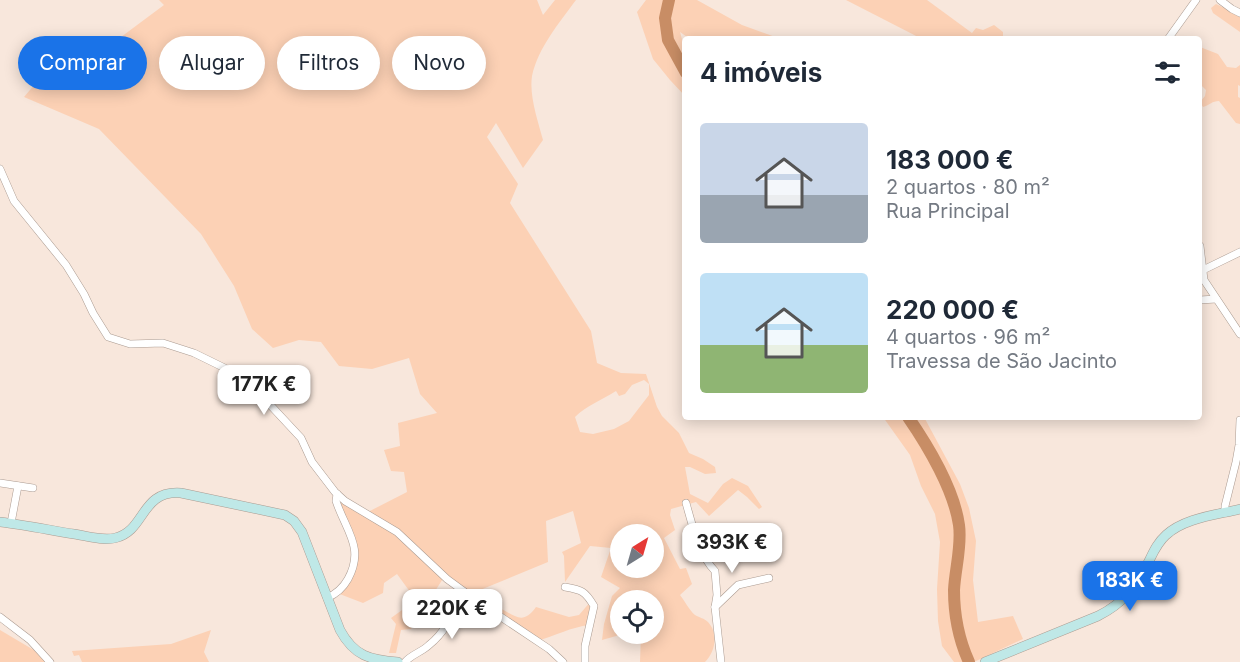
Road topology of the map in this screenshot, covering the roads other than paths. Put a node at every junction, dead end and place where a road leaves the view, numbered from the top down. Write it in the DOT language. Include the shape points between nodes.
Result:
graph roads {
  1 [pos="1196,0"];
  2 [pos="1220,0"];
  3 [pos="1240,13"];
  4 [pos="1170,36"];
  5 [pos="0,169"];
  6 [pos="1240,252"];
  7 [pos="1202,276"];
  8 [pos="1216,298"];
  9 [pos="1202,300"];
  10 [pos="1240,334"];
  11 [pos="1240,420"];
  12 [pos="0,483"];
  13 [pos="18,486"];
  14 [pos="33,488"];
  15 [pos="337,494"];
  16 [pos="686,503"];
  17 [pos="1240,509"];
  18 [pos="1225,513"];
  19 [pos="0,522"];
  20 [pos="11,523"];
  21 [pos="769,578"];
  22 [pos="565,587"];
  23 [pos="464,592"];
  24 [pos="327,598"];
  25 [pos="715,607"];
  26 [pos="0,617"];
  27 [pos="50,662"];
  28 [pos="398,662"];
  29 [pos="405,662"];
  30 [pos="562,662"];
  31 [pos="585,662"];
  32 [pos="721,662"];
  33 [pos="986,662"];
  1 -- 4 [label="street"];
  2 -- 3 [label="street"];
  5 -- 15 [label="street" via="14,201 66,265 108,337 130,344 163,343 241,376 301,438 312,462"];
  6 -- 7 [label="street"];
  7 -- 8 [label="street"];
  8 -- 9 [label="street"];
  8 -- 10 [label="street"];
  11 -- 18 [label="street"];
  12 -- 13 [label="street"];
  13 -- 14 [label="street"];
  13 -- 20 [label="street"];
  15 -- 23 [label="street" via="397,532"];
  15 -- 24 [label="street" via="356,558 346,583"];
  16 -- 25 [label="street" via="704,555 715,571"];
  17 -- 18 [label="main road"];
  18 -- 33 [label="main road" via="1183,524 1165,536 1134,588 1110,610"];
  19 -- 20 [label="main road"];
  20 -- 24 [label="main road" via="116,538 132,528 152,502 170,493 280,514 299,526"];
  21 -- 25 [label="street" via="738,585"];
  22 -- 31 [label="street" via="586,594 594,606"];
  23 -- 29 [label="street" via="441,633"];
  23 -- 30 [label="street" via="549,649"];
  24 -- 28 [label="main road" via="340,630 356,651"];
  25 -- 32 [label="street"];
  26 -- 27 [label="street"];
}
